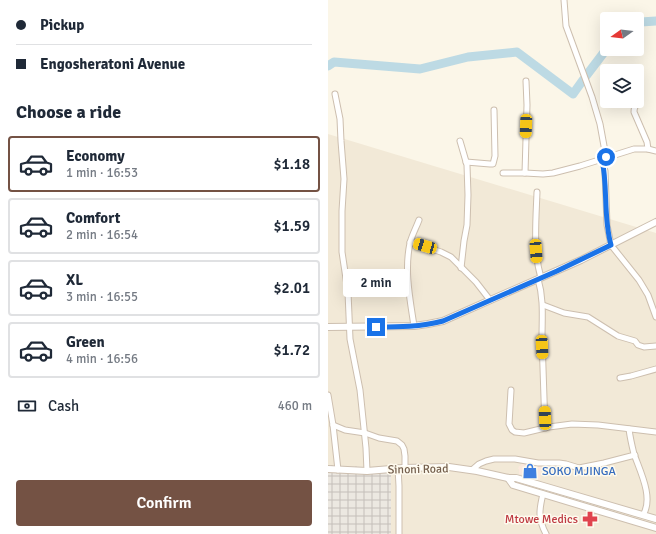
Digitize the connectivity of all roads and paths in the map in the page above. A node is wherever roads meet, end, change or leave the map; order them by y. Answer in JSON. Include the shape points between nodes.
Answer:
{"nodes":[{"id":1,"x":564,"y":0,"type":"edge"},
{"id":2,"x":526,"y":81,"type":"dead end"},
{"id":3,"x":335,"y":94,"type":"dead end"},
{"id":4,"x":635,"y":108,"type":"edge"},
{"id":5,"x":494,"y":110,"type":"dead end"},
{"id":6,"x":460,"y":141,"type":"dead end"},
{"id":7,"x":648,"y":149,"type":"junction"},
{"id":8,"x":656,"y":150,"type":"edge"},
{"id":9,"x":604,"y":158,"type":"junction"},
{"id":10,"x":466,"y":162,"type":"junction"},
{"id":11,"x":503,"y":173,"type":"dead end"},
{"id":12,"x":525,"y":173,"type":"junction"},
{"id":13,"x":537,"y":192,"type":"dead end"},
{"id":14,"x":419,"y":220,"type":"dead end"},
{"id":15,"x":656,"y":222,"type":"edge"},
{"id":16,"x":410,"y":242,"type":"junction"},
{"id":17,"x":611,"y":245,"type":"junction"},
{"id":18,"x":461,"y":268,"type":"junction"},
{"id":19,"x":539,"y":279,"type":"junction"},
{"id":20,"x":490,"y":300,"type":"junction"},
{"id":21,"x":543,"y":305,"type":"junction"},
{"id":22,"x":656,"y":317,"type":"edge"},
{"id":23,"x":414,"y":326,"type":"junction"},
{"id":24,"x":328,"y":327,"type":"edge"},
{"id":25,"x":349,"y":327,"type":"junction"},
{"id":26,"x":656,"y":346,"type":"edge"},
{"id":27,"x":656,"y":369,"type":"edge"},
{"id":28,"x":620,"y":378,"type":"dead end"},
{"id":29,"x":511,"y":390,"type":"dead end"},
{"id":30,"x":328,"y":395,"type":"edge"},
{"id":31,"x":333,"y":425,"type":"junction"},
{"id":32,"x":545,"y":428,"type":"junction"},
{"id":33,"x":629,"y":429,"type":"junction"},
{"id":34,"x":656,"y":432,"type":"edge"},
{"id":35,"x":365,"y":433,"type":"junction"},
{"id":36,"x":635,"y":455,"type":"junction"},
{"id":37,"x":402,"y":468,"type":"junction"},
{"id":38,"x":328,"y":469,"type":"edge"},
{"id":39,"x":338,"y":470,"type":"junction"},
{"id":40,"x":472,"y":470,"type":"junction"},
{"id":41,"x":367,"y":471,"type":"junction"},
{"id":42,"x":508,"y":478,"type":"junction"},
{"id":43,"x":543,"y":494,"type":"junction"},
{"id":44,"x":643,"y":515,"type":"junction"},
{"id":45,"x":656,"y":519,"type":"edge"},
{"id":46,"x":656,"y":528,"type":"edge"},
{"id":47,"x":399,"y":534,"type":"edge"},
{"id":48,"x":546,"y":534,"type":"edge"}],
"edges":[{"from":1,"to":9,"type":"street","via":[[566,26],[600,124]]},
{"from":2,"to":12,"type":"street"},
{"from":3,"to":25,"type":"street","via":[[340,119],[344,179],[342,252],[348,292]]},
{"from":4,"to":7,"type":"street"},
{"from":5,"to":10,"type":"street","via":[[493,164]]},
{"from":6,"to":10,"type":"street"},
{"from":7,"to":8,"type":"street"},
{"from":7,"to":9,"type":"street","via":[[634,149]]},
{"from":9,"to":12,"type":"street","via":[[553,173]]},
{"from":9,"to":17,"type":"street","via":[[607,225]]},
{"from":10,"to":18,"type":"street","via":[[468,212]]},
{"from":11,"to":12,"type":"street"},
{"from":13,"to":19,"type":"street","via":[[536,251]]},
{"from":14,"to":16,"type":"street"},
{"from":15,"to":17,"type":"street"},
{"from":16,"to":18,"type":"street","via":[[446,254]]},
{"from":16,"to":23,"type":"street","via":[[407,270]]},
{"from":17,"to":19,"type":"street"},
{"from":17,"to":22,"type":"street","via":[[648,294]]},
{"from":18,"to":20,"type":"street"},
{"from":19,"to":20,"type":"street"},
{"from":19,"to":21,"type":"street"},
{"from":20,"to":23,"type":"street","via":[[443,321]]},
{"from":21,"to":26,"type":"street","via":[[564,313],[588,316],[618,336],[635,341],[638,345]]},
{"from":21,"to":32,"type":"street"},
{"from":23,"to":25,"type":"street"},
{"from":24,"to":25,"type":"street"},
{"from":25,"to":35,"type":"street"},
{"from":27,"to":28,"type":"street"},
{"from":29,"to":32,"type":"street","via":[[509,424],[512,430],[524,433]]},
{"from":30,"to":31,"type":"street"},
{"from":31,"to":35,"type":"street"},
{"from":31,"to":39,"type":"street"},
{"from":32,"to":33,"type":"street","via":[[589,424]]},
{"from":33,"to":34,"type":"street"},
{"from":33,"to":36,"type":"street"},
{"from":35,"to":37,"type":"street","via":[[397,441],[402,445],[405,456]]},
{"from":35,"to":41,"type":"street"},
{"from":36,"to":40,"type":"street","via":[[579,468],[559,463],[494,459],[486,460]]},
{"from":36,"to":44,"type":"street","via":[[648,497]]},
{"from":37,"to":40,"type":"street","name":"Sinoni Road","via":[[449,467]]},
{"from":37,"to":41,"type":"street","name":"Sinoni Road"},
{"from":37,"to":47,"type":"street"},
{"from":38,"to":39,"type":"street","name":"Sinoni Road"},
{"from":39,"to":41,"type":"street","name":"Sinoni Road"},
{"from":40,"to":42,"type":"street","name":"Sinoni Road"},
{"from":42,"to":43,"type":"street","name":"Sinoni Road","via":[[513,484]]},
{"from":42,"to":44,"type":"street","name":"Sinoni Road","via":[[544,485]]},
{"from":43,"to":46,"type":"street","name":"Sinoni Road"},
{"from":43,"to":48,"type":"street","via":[[540,518]]},
{"from":44,"to":45,"type":"street","name":"Sinoni Road"}]}
